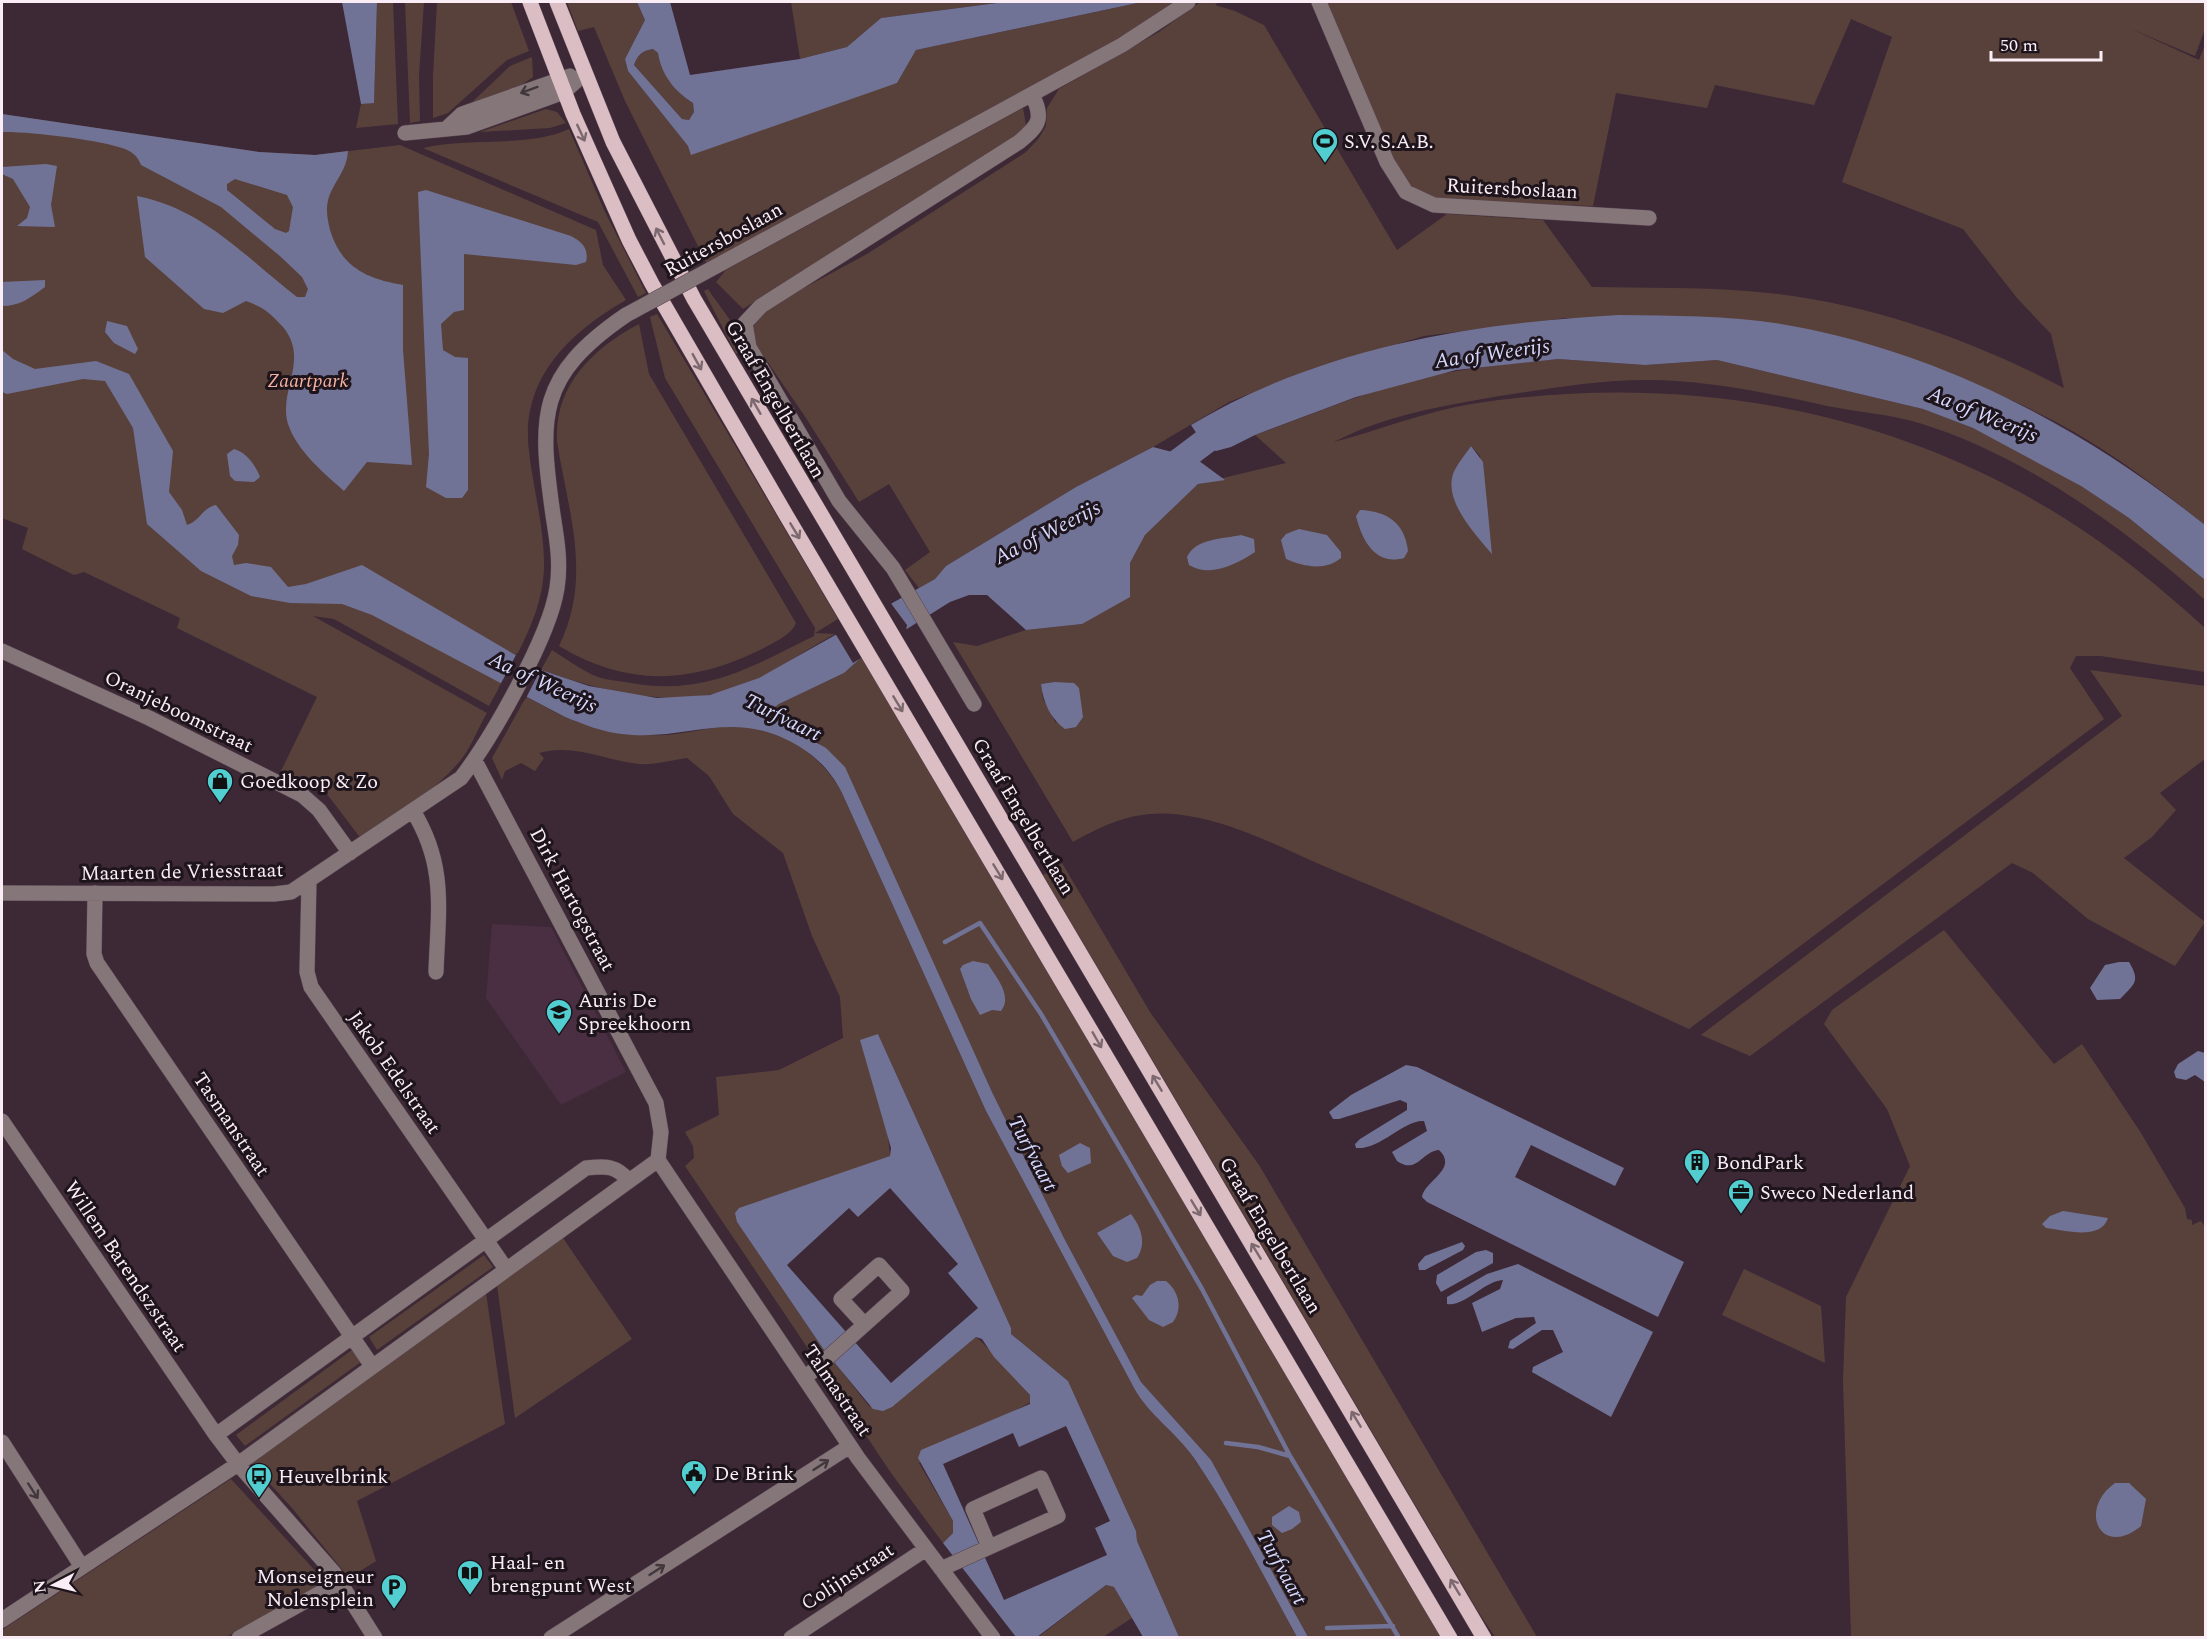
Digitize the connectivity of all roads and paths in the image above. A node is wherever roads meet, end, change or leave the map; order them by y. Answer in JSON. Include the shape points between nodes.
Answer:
{"nodes":[{"id":1,"x":530,"y":2,"type":"edge"},
{"id":2,"x":557,"y":2,"type":"edge"},
{"id":3,"x":1188,"y":2,"type":"edge"},
{"id":4,"x":1319,"y":2,"type":"edge"},
{"id":5,"x":585,"y":73,"type":"junction"},
{"id":6,"x":561,"y":85,"type":"junction"},
{"id":7,"x":1032,"y":94,"type":"junction"},
{"id":8,"x":405,"y":134,"type":"dead end"},
{"id":9,"x":1648,"y":218,"type":"dead end"},
{"id":10,"x":2,"y":651,"type":"edge"},
{"id":11,"x":521,"y":676,"type":"joint"},
{"id":12,"x":974,"y":704,"type":"dead end"},
{"id":13,"x":474,"y":761,"type":"junction"},
{"id":14,"x":413,"y":811,"type":"junction"},
{"id":15,"x":350,"y":853,"type":"junction"},
{"id":16,"x":309,"y":881,"type":"junction"},
{"id":17,"x":2,"y":893,"type":"edge"},
{"id":18,"x":95,"y":893,"type":"junction"},
{"id":19,"x":436,"y":972,"type":"dead end"},
{"id":20,"x":2,"y":1121,"type":"edge"},
{"id":21,"x":658,"y":1160,"type":"junction"},
{"id":22,"x":628,"y":1181,"type":"junction"},
{"id":23,"x":486,"y":1241,"type":"junction"},
{"id":24,"x":506,"y":1269,"type":"junction"},
{"id":25,"x":864,"y":1324,"type":"dead end"},
{"id":26,"x":352,"y":1338,"type":"junction"},
{"id":27,"x":372,"y":1366,"type":"junction"},
{"id":28,"x":805,"y":1378,"type":"junction"},
{"id":29,"x":216,"y":1435,"type":"junction"},
{"id":30,"x":2,"y":1442,"type":"edge"},
{"id":31,"x":850,"y":1446,"type":"junction"},
{"id":32,"x":238,"y":1464,"type":"junction"},
{"id":33,"x":926,"y":1549,"type":"junction"},
{"id":34,"x":985,"y":1549,"type":"junction"},
{"id":35,"x":82,"y":1567,"type":"junction"},
{"id":36,"x":941,"y":1569,"type":"junction"},
{"id":37,"x":340,"y":1582,"type":"junction"},
{"id":38,"x":2,"y":1620,"type":"edge"},
{"id":39,"x":239,"y":1638,"type":"edge"},
{"id":40,"x":375,"y":1638,"type":"edge"},
{"id":41,"x":551,"y":1638,"type":"edge"},
{"id":42,"x":791,"y":1638,"type":"edge"},
{"id":43,"x":993,"y":1638,"type":"edge"},
{"id":44,"x":1450,"y":1638,"type":"edge"},
{"id":45,"x":1484,"y":1638,"type":"edge"}],
"edges":[{"from":1,"to":6,"type":"main road"},
{"from":2,"to":5,"type":"main road","name":"Graaf Engelbertlaan"},
{"from":3,"to":7,"type":"street","name":"Ruitersboslaan","via":[[1146,31]]},
{"from":4,"to":9,"type":"street","name":"Ruitersboslaan","via":[[1387,162],[1406,192],[1434,205]]},
{"from":5,"to":6,"type":"street"},
{"from":45,"to":5,"type":"main road","name":"Graaf Engelbertlaan","one_way":true,"via":[[678,271],[613,142]]},
{"from":6,"to":8,"type":"street","via":[[462,114],[446,129]]},
{"from":6,"to":44,"type":"main road","one_way":true,"via":[[652,284]]},
{"from":7,"to":11,"type":"street","name":"Ruitersboslaan","bridge":true,"via":[[626,315],[571,361],[555,388],[546,416],[544,457],[559,573],[546,627]]},
{"from":7,"to":12,"type":"street","name":"Graaf Engelbertlaan","via":[[1040,110],[1039,119],[1019,142],[761,306],[745,323],[749,347],[839,501],[894,568]]},
{"from":10,"to":15,"type":"street","name":"Oranjeboomstraat","via":[[149,718],[302,795],[319,810]]},
{"from":11,"to":13,"type":"street","name":"Maarten de Vriesstraat"},
{"from":13,"to":14,"type":"street","name":"Maarten de Vriesstraat","via":[[461,778]]},
{"from":13,"to":21,"type":"street","name":"Dirk Hartogstraat","via":[[656,1103],[661,1132]]},
{"from":14,"to":15,"type":"street","name":"Maarten de Vriesstraat"},
{"from":14,"to":19,"type":"street","via":[[430,842],[438,876]]},
{"from":15,"to":16,"type":"street","name":"Maarten de Vriesstraat"},
{"from":16,"to":18,"type":"street","name":"Maarten de Vriesstraat","via":[[291,892],[274,894]]},
{"from":16,"to":23,"type":"street","name":"Jakob Edelstraat","via":[[307,972],[311,987]]},
{"from":17,"to":18,"type":"street","name":"Maarten de Vriesstraat"},
{"from":18,"to":26,"type":"street","name":"Tasmanstraat","via":[[97,963]]},
{"from":20,"to":29,"type":"street","name":"Willem Barendszstraat"},
{"from":21,"to":22,"type":"street"},
{"from":21,"to":28,"type":"street","name":"Talmastraat"},
{"from":22,"to":23,"type":"street","via":[[620,1170],[607,1166],[586,1168]]},
{"from":22,"to":24,"type":"street"},
{"from":23,"to":24,"type":"street","name":"Jakob Edelstraat"},
{"from":23,"to":26,"type":"street"},
{"from":24,"to":27,"type":"street"},
{"from":25,"to":28,"type":"street"},
{"from":26,"to":27,"type":"street","name":"Tasmanstraat"},
{"from":26,"to":29,"type":"street"},
{"from":27,"to":32,"type":"street"},
{"from":28,"to":31,"type":"street","name":"Talmastraat"},
{"from":29,"to":32,"type":"street"},
{"from":30,"to":35,"type":"street","one_way":true},
{"from":31,"to":33,"type":"street","name":"Talmastraat"},
{"from":41,"to":31,"type":"street","one_way":true},
{"from":32,"to":35,"type":"street"},
{"from":32,"to":37,"type":"street"},
{"from":33,"to":36,"type":"street","name":"Talmastraat"},
{"from":33,"to":42,"type":"street","name":"Colijnstraat"},
{"from":34,"to":34,"type":"street","via":[[1058,1516],[1041,1478],[973,1509]]},
{"from":34,"to":36,"type":"street"},
{"from":35,"to":38,"type":"street"},
{"from":36,"to":43,"type":"street","name":"Talmastraat"},
{"from":37,"to":39,"type":"street"},
{"from":37,"to":40,"type":"street"}]}
